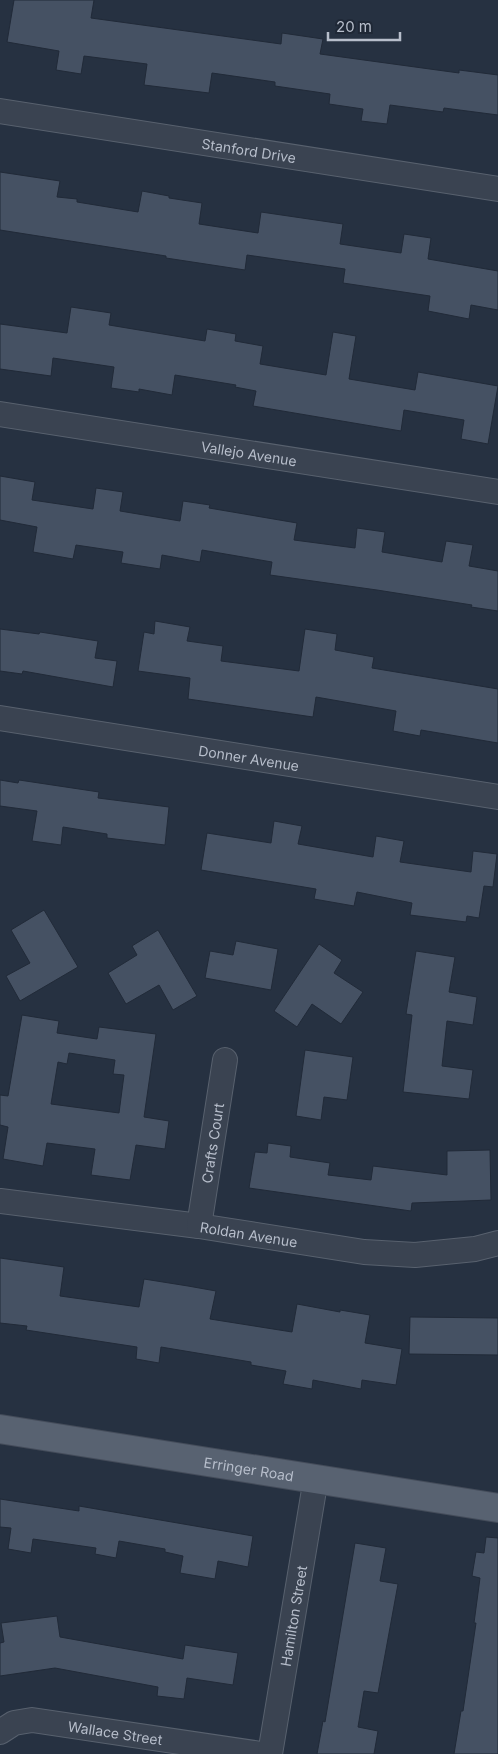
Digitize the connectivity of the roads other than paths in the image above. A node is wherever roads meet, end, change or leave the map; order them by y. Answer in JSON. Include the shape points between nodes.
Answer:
{"nodes":[{"id":1,"x":0,"y":111,"type":"edge"},
{"id":2,"x":498,"y":189,"type":"edge"},
{"id":3,"x":0,"y":414,"type":"edge"},
{"id":4,"x":498,"y":492,"type":"edge"},
{"id":5,"x":0,"y":718,"type":"edge"},
{"id":6,"x":498,"y":797,"type":"edge"},
{"id":7,"x":225,"y":1060,"type":"dead end"},
{"id":8,"x":0,"y":1201,"type":"edge"},
{"id":9,"x":199,"y":1226,"type":"junction"},
{"id":10,"x":498,"y":1243,"type":"edge"},
{"id":11,"x":0,"y":1429,"type":"edge"},
{"id":12,"x":316,"y":1478,"type":"junction"},
{"id":13,"x":498,"y":1508,"type":"edge"},
{"id":14,"x":0,"y":1732,"type":"edge"},
{"id":15,"x":261,"y":1754,"type":"edge"},
{"id":16,"x":270,"y":1754,"type":"edge"}],
"edges":[{"from":1,"to":2,"type":"street","name":"Stanford Drive"},
{"from":3,"to":4,"type":"street","name":"Vallejo Avenue"},
{"from":5,"to":6,"type":"street","name":"Donner Avenue"},
{"from":7,"to":9,"type":"street","name":"Crafts Court"},
{"from":8,"to":9,"type":"street","name":"Roldan Avenue"},
{"from":9,"to":10,"type":"street","name":"Roldan Avenue","via":[[364,1252],[416,1255],[475,1249]]},
{"from":11,"to":12,"type":"main road","name":"Erringer Road"},
{"from":12,"to":13,"type":"main road","name":"Erringer Road"},
{"from":12,"to":16,"type":"street","name":"Hamilton Street"},
{"from":14,"to":15,"type":"street","name":"Wallace Street","via":[[14,1724],[32,1720]]}]}
